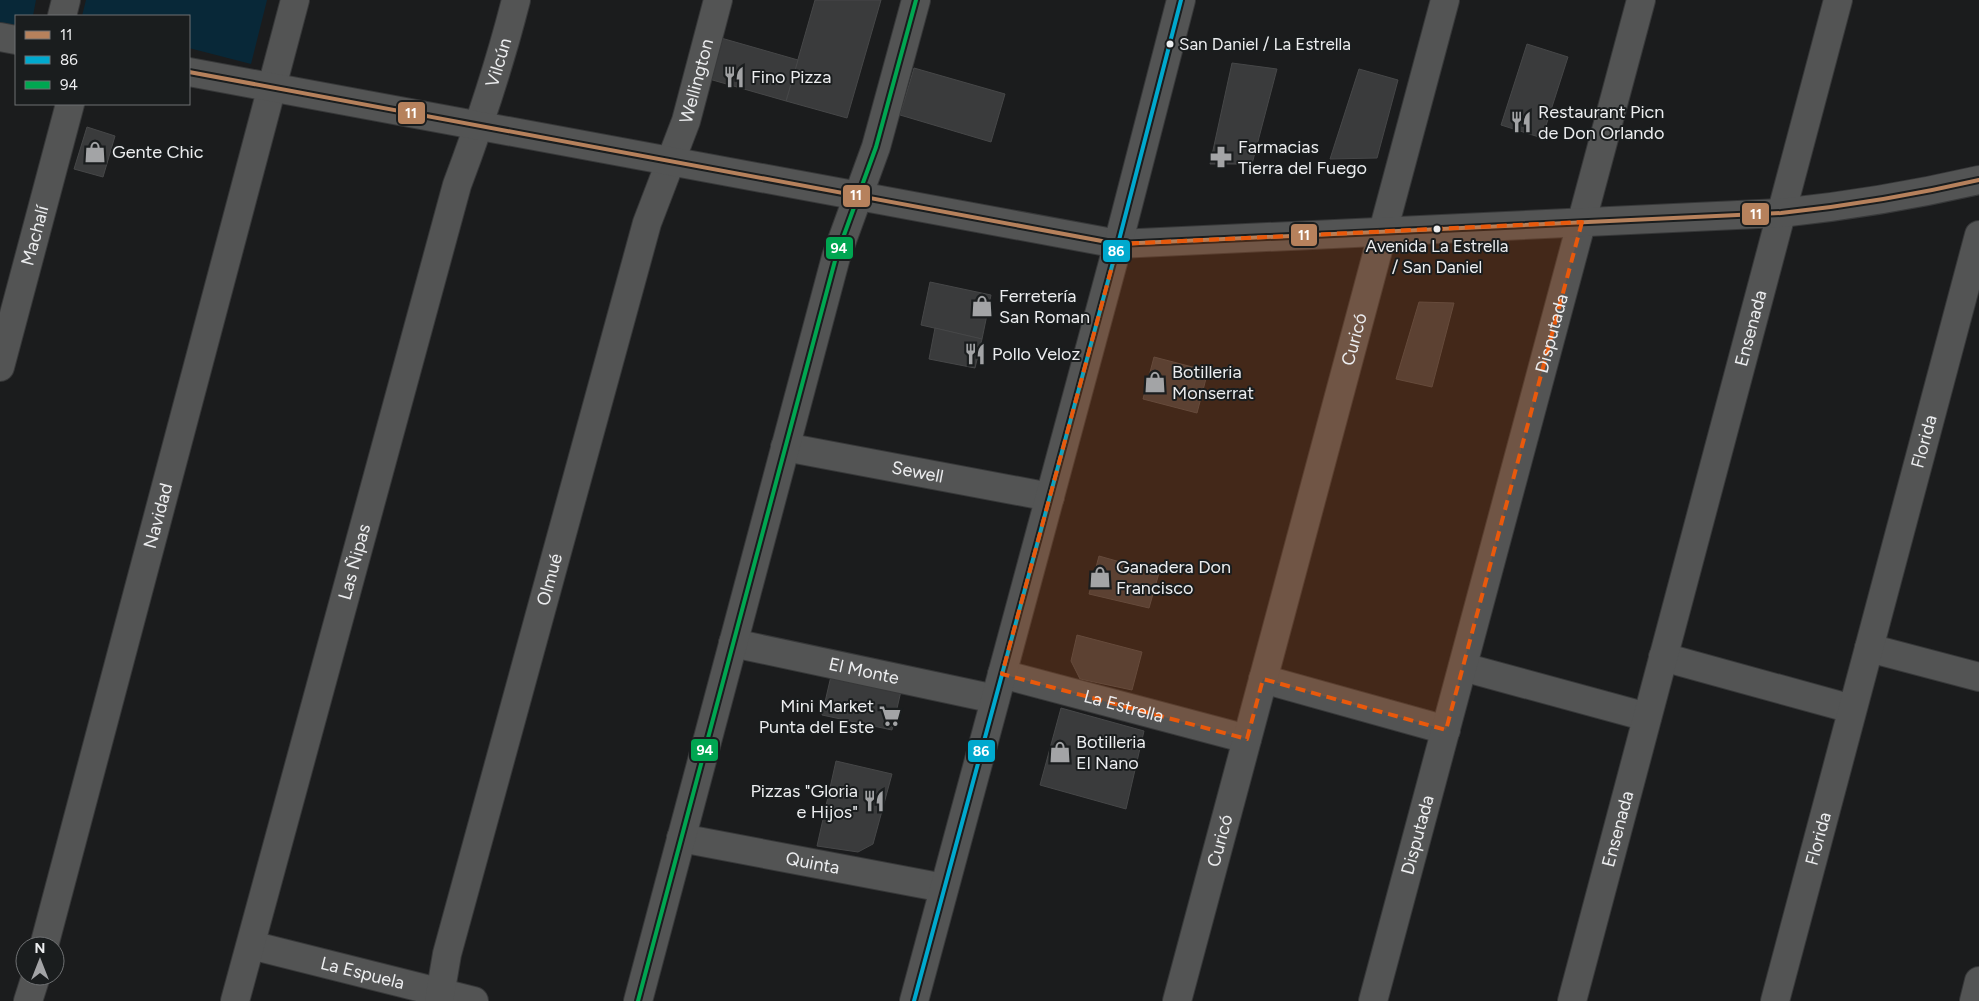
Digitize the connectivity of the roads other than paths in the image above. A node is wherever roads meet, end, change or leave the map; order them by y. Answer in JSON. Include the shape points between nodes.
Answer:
{"nodes":[{"id":1,"x":66,"y":0,"type":"edge"},
{"id":2,"x":295,"y":0,"type":"edge"},
{"id":3,"x":516,"y":0,"type":"edge"},
{"id":4,"x":718,"y":0,"type":"edge"},
{"id":5,"x":916,"y":0,"type":"edge"},
{"id":6,"x":1181,"y":0,"type":"edge"},
{"id":7,"x":1445,"y":0,"type":"edge"},
{"id":8,"x":1641,"y":0,"type":"edge"},
{"id":9,"x":1838,"y":0,"type":"edge"},
{"id":10,"x":62,"y":15,"type":"edge"},
{"id":11,"x":0,"y":37,"type":"edge"},
{"id":12,"x":15,"y":40,"type":"edge"},
{"id":13,"x":190,"y":72,"type":"edge"},
{"id":14,"x":271,"y":87,"type":"junction"},
{"id":15,"x":70,"y":105,"type":"edge"},
{"id":16,"x":480,"y":126,"type":"junction"},
{"id":17,"x":671,"y":161,"type":"junction"},
{"id":18,"x":1979,"y":180,"type":"edge"},
{"id":19,"x":858,"y":197,"type":"junction"},
{"id":20,"x":1782,"y":212,"type":"junction"},
{"id":21,"x":1582,"y":222,"type":"junction"},
{"id":22,"x":1383,"y":231,"type":"junction"},
{"id":23,"x":1979,"y":235,"type":"edge"},
{"id":24,"x":1118,"y":244,"type":"junction"},
{"id":25,"x":0,"y":367,"type":"edge"},
{"id":26,"x":785,"y":447,"type":"junction"},
{"id":27,"x":1050,"y":497,"type":"junction"},
{"id":28,"x":733,"y":643,"type":"junction"},
{"id":29,"x":1869,"y":648,"type":"junction"},
{"id":30,"x":1663,"y":657,"type":"junction"},
{"id":31,"x":1462,"y":667,"type":"junction"},
{"id":32,"x":1979,"y":677,"type":"edge"},
{"id":33,"x":1263,"y":679,"type":"junction"},
{"id":34,"x":999,"y":686,"type":"junction"},
{"id":35,"x":1852,"y":709,"type":"junction"},
{"id":36,"x":1647,"y":717,"type":"junction"},
{"id":37,"x":1446,"y":730,"type":"junction"},
{"id":38,"x":1247,"y":740,"type":"junction"},
{"id":39,"x":682,"y":838,"type":"junction"},
{"id":40,"x":944,"y":888,"type":"junction"},
{"id":41,"x":47,"y":936,"type":"edge"},
{"id":42,"x":250,"y":945,"type":"junction"},
{"id":43,"x":1979,"y":981,"type":"edge"},
{"id":44,"x":33,"y":986,"type":"edge"},
{"id":45,"x":440,"y":997,"type":"edge"},
{"id":46,"x":28,"y":1001,"type":"edge"},
{"id":47,"x":235,"y":1001,"type":"edge"},
{"id":48,"x":474,"y":1001,"type":"edge"},
{"id":49,"x":638,"y":1001,"type":"edge"},
{"id":50,"x":914,"y":1001,"type":"edge"},
{"id":51,"x":1177,"y":1001,"type":"edge"},
{"id":52,"x":1373,"y":1001,"type":"edge"},
{"id":53,"x":1572,"y":1001,"type":"edge"},
{"id":54,"x":1775,"y":1001,"type":"edge"},
{"id":55,"x":1974,"y":1001,"type":"edge"}],
"edges":[{"from":1,"to":10,"type":"street"},
{"from":2,"to":14,"type":"street","name":"Navidad"},
{"from":3,"to":16,"type":"street","name":"Vilcún"},
{"from":4,"to":17,"type":"street","name":"Wellington","via":[[686,121]]},
{"from":5,"to":19,"type":"street","via":[[876,147]]},
{"from":6,"to":24,"type":"street"},
{"from":7,"to":22,"type":"street","name":"Curicó"},
{"from":8,"to":21,"type":"street","name":"Disputada"},
{"from":9,"to":20,"type":"street","name":"Ensenada"},
{"from":11,"to":12,"type":"street"},
{"from":13,"to":14,"type":"street"},
{"from":14,"to":16,"type":"street"},
{"from":14,"to":41,"type":"street","name":"Navidad"},
{"from":15,"to":25,"type":"street","name":"Machalí"},
{"from":16,"to":17,"type":"street"},
{"from":16,"to":42,"type":"street","name":"Las Ñipas","via":[[457,186]]},
{"from":17,"to":19,"type":"street"},
{"from":17,"to":45,"type":"street","name":"Olmué","via":[[642,242],[447,954]]},
{"from":18,"to":20,"type":"street","via":[[1894,198]]},
{"from":19,"to":24,"type":"street"},
{"from":19,"to":26,"type":"street","via":[[836,257]]},
{"from":20,"to":21,"type":"street"},
{"from":20,"to":30,"type":"street","name":"Ensenada"},
{"from":21,"to":22,"type":"street"},
{"from":21,"to":31,"type":"street","name":"Disputada"},
{"from":22,"to":24,"type":"street"},
{"from":22,"to":33,"type":"street","name":"Curicó"},
{"from":23,"to":29,"type":"street","name":"Florida"},
{"from":24,"to":27,"type":"street"},
{"from":26,"to":27,"type":"street","name":"Sewell"},
{"from":26,"to":28,"type":"street"},
{"from":27,"to":34,"type":"street"},
{"from":28,"to":34,"type":"street","name":"El Monte"},
{"from":28,"to":39,"type":"street"},
{"from":29,"to":32,"type":"street"},
{"from":29,"to":35,"type":"street","name":"Florida"},
{"from":30,"to":35,"type":"street"},
{"from":30,"to":36,"type":"street","name":"Ensenada"},
{"from":31,"to":36,"type":"street"},
{"from":31,"to":37,"type":"street","name":"Disputada"},
{"from":33,"to":37,"type":"street"},
{"from":33,"to":38,"type":"street","name":"Curicó"},
{"from":34,"to":38,"type":"street","name":"La Estrella"},
{"from":34,"to":40,"type":"street"},
{"from":35,"to":54,"type":"street","name":"Florida"},
{"from":36,"to":53,"type":"street","name":"Ensenada"},
{"from":37,"to":52,"type":"street","name":"Disputada"},
{"from":38,"to":51,"type":"street","name":"Curicó"},
{"from":39,"to":40,"type":"street","name":"Quinta"},
{"from":39,"to":49,"type":"street"},
{"from":40,"to":50,"type":"street"},
{"from":42,"to":45,"type":"street","name":"La Espuela"},
{"from":42,"to":47,"type":"street","name":"Las Ñipas"},
{"from":43,"to":55,"type":"street"},
{"from":44,"to":46,"type":"street"},
{"from":45,"to":48,"type":"street","name":"La Espuela"}]}
